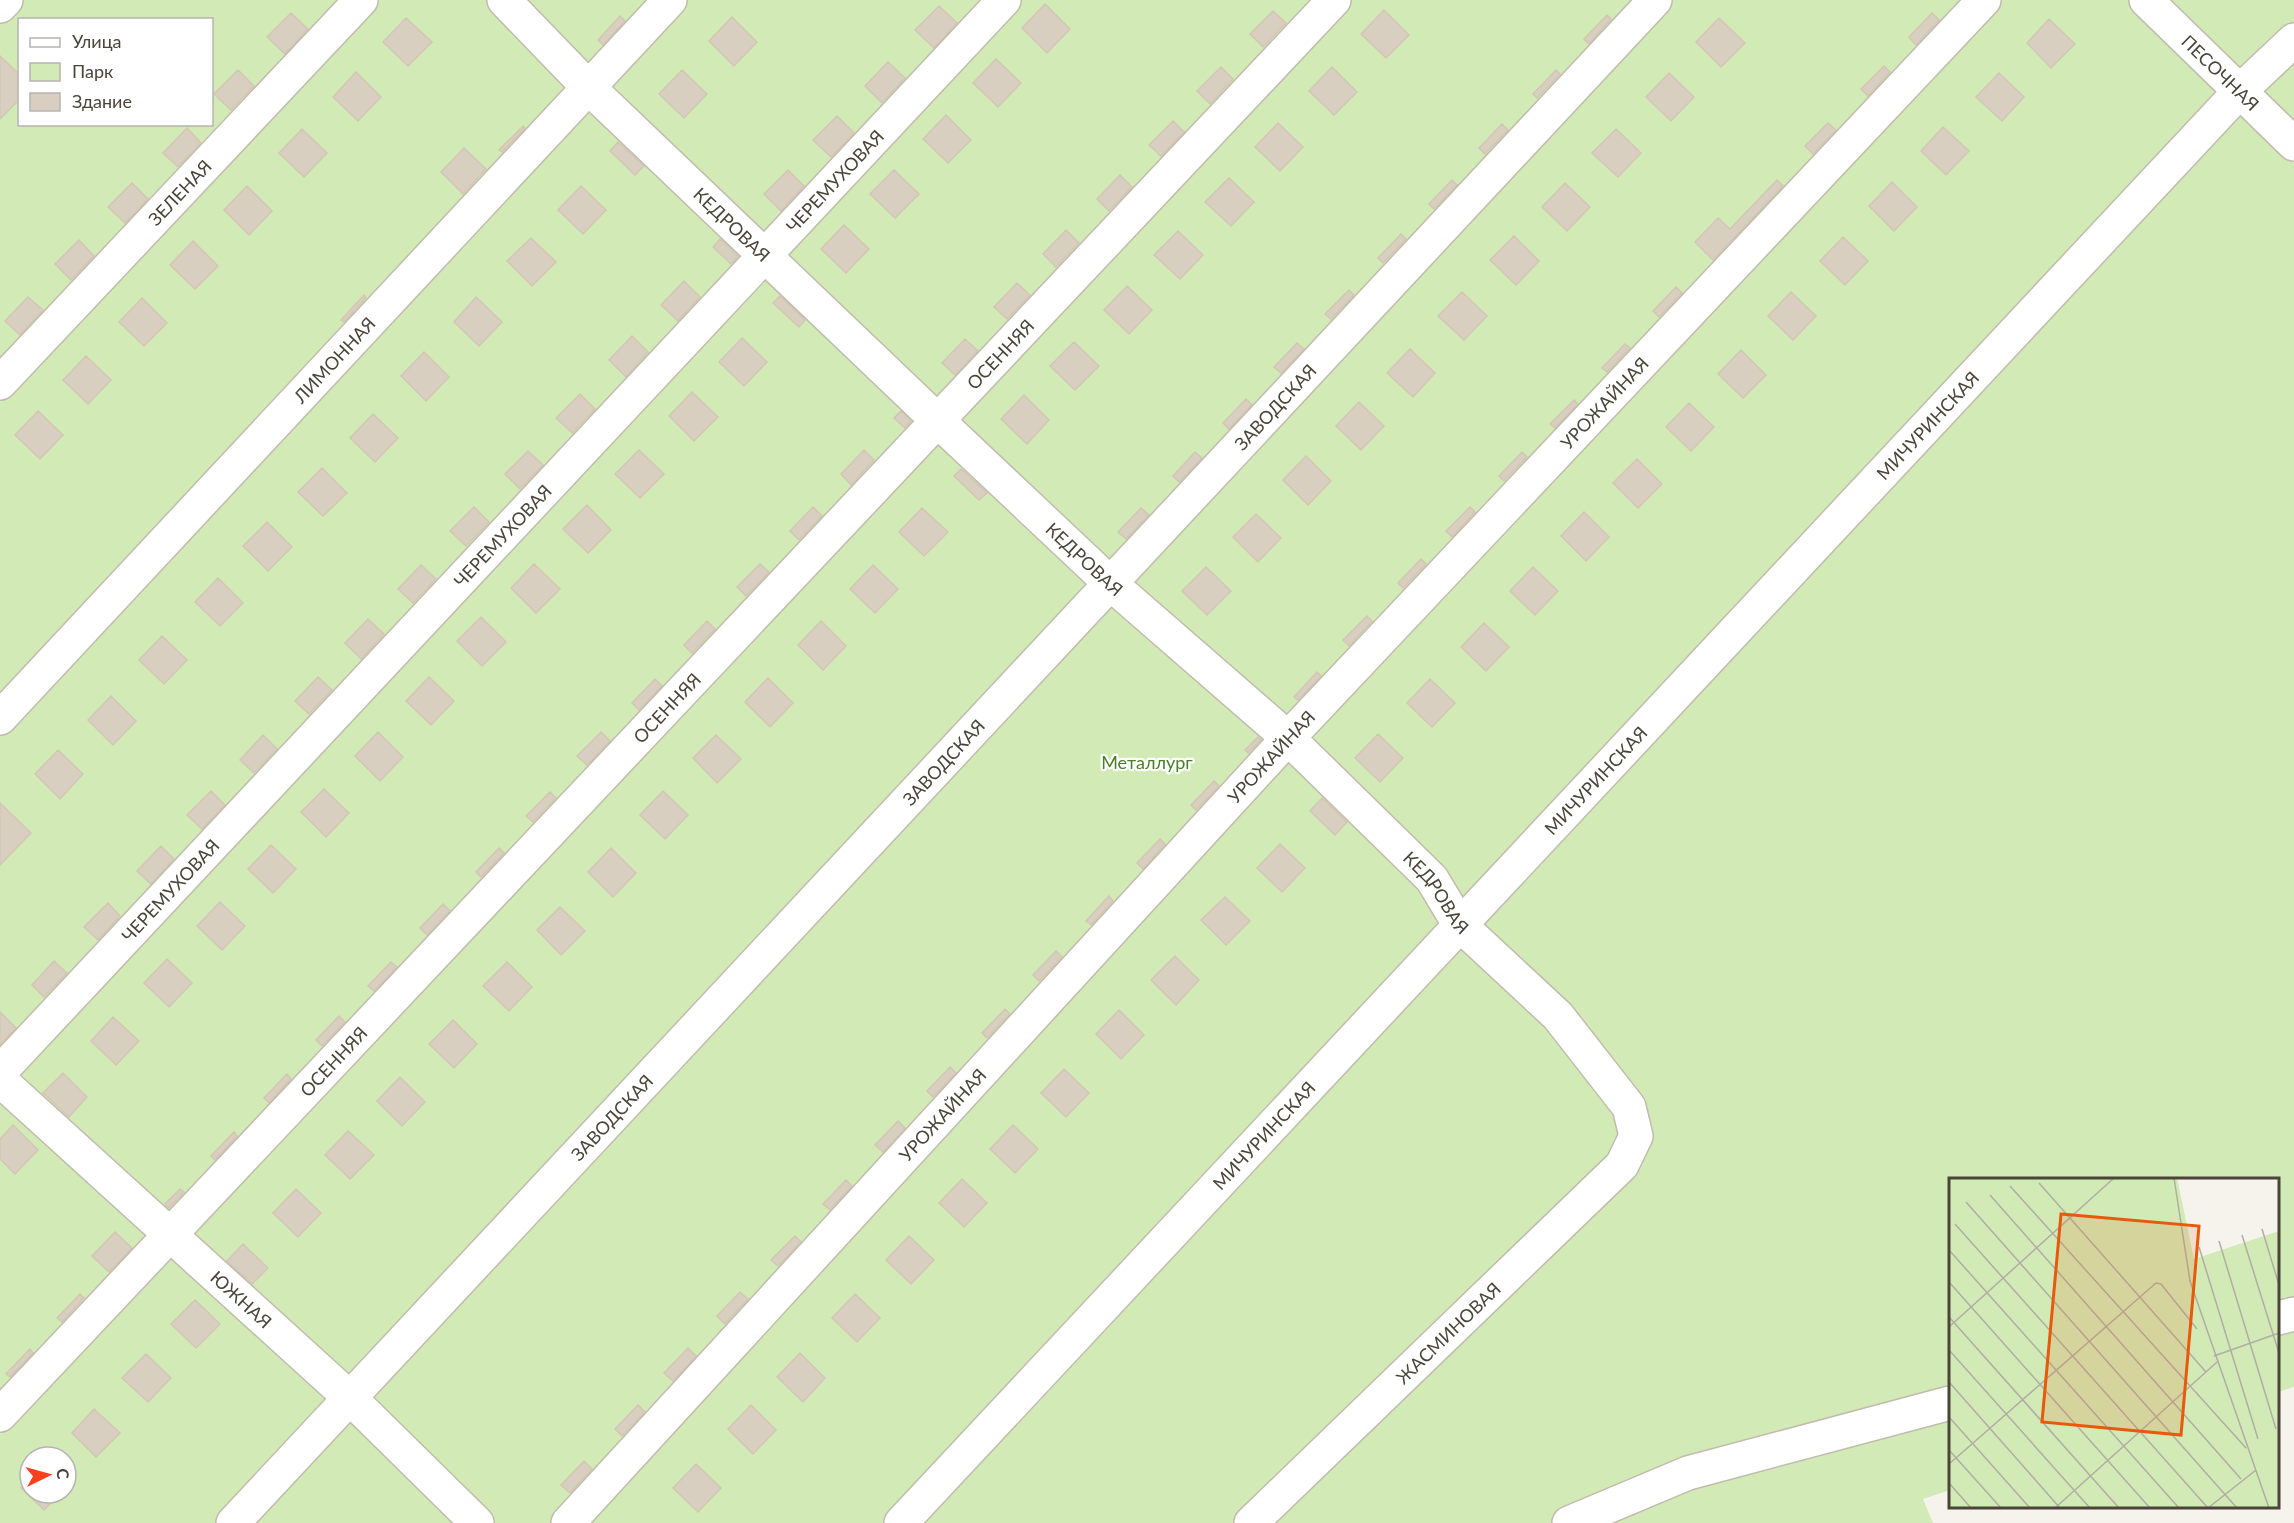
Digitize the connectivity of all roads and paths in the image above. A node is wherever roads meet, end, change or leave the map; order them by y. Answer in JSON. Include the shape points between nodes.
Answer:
{"nodes":[{"id":1,"x":6,"y":0,"type":"edge"},
{"id":2,"x":361,"y":0,"type":"edge"},
{"id":3,"x":504,"y":0,"type":"edge"},
{"id":4,"x":670,"y":0,"type":"edge"},
{"id":5,"x":1004,"y":0,"type":"edge"},
{"id":6,"x":1334,"y":0,"type":"edge"},
{"id":7,"x":1655,"y":0,"type":"edge"},
{"id":8,"x":1984,"y":0,"type":"edge"},
{"id":9,"x":2146,"y":0,"type":"edge"},
{"id":10,"x":0,"y":6,"type":"edge"},
{"id":11,"x":2294,"y":40,"type":"edge"},
{"id":12,"x":588,"y":87,"type":"junction"},
{"id":13,"x":2240,"y":91,"type":"junction"},
{"id":14,"x":2294,"y":144,"type":"edge"},
{"id":15,"x":766,"y":255,"type":"junction"},
{"id":16,"x":0,"y":383,"type":"edge"},
{"id":17,"x":937,"y":420,"type":"junction"},
{"id":18,"x":1112,"y":584,"type":"junction"},
{"id":19,"x":0,"y":718,"type":"edge"},
{"id":20,"x":1288,"y":738,"type":"junction"},
{"id":21,"x":1459,"y":924,"type":"junction"},
{"id":22,"x":0,"y":1072,"type":"edge"},
{"id":23,"x":0,"y":1080,"type":"edge"},
{"id":24,"x":1636,"y":1136,"type":"joint"},
{"id":25,"x":170,"y":1236,"type":"junction"},
{"id":26,"x":2294,"y":1314,"type":"edge"},
{"id":27,"x":2279,"y":1318,"type":"edge"},
{"id":28,"x":351,"y":1398,"type":"junction"},
{"id":29,"x":1949,"y":1403,"type":"edge"},
{"id":30,"x":0,"y":1416,"type":"edge"},
{"id":31,"x":233,"y":1523,"type":"edge"},
{"id":32,"x":477,"y":1523,"type":"edge"},
{"id":33,"x":568,"y":1523,"type":"edge"},
{"id":34,"x":901,"y":1523,"type":"edge"},
{"id":35,"x":1251,"y":1523,"type":"edge"},
{"id":36,"x":1569,"y":1523,"type":"edge"}],
"edges":[{"from":1,"to":10,"type":"street"},
{"from":2,"to":16,"type":"street","name":"ЗЕЛЕНАЯ"},
{"from":3,"to":12,"type":"street","name":"КЕДРОВАЯ"},
{"from":4,"to":12,"type":"street","name":"ЛИМОННАЯ"},
{"from":5,"to":15,"type":"street","name":"ЧЕРЕМУХОВАЯ"},
{"from":6,"to":17,"type":"street","name":"ОСЕННЯЯ"},
{"from":7,"to":18,"type":"street","name":"ЗАВОДСКАЯ"},
{"from":8,"to":20,"type":"street","name":"УРОЖАЙНАЯ"},
{"from":9,"to":13,"type":"street","name":"ПЕСОЧНАЯ"},
{"from":11,"to":13,"type":"street","name":"МИЧУРИНСКАЯ"},
{"from":12,"to":15,"type":"street","name":"КЕДРОВАЯ"},
{"from":12,"to":19,"type":"street","name":"ЛИМОННАЯ"},
{"from":13,"to":14,"type":"street","name":"ПЕСОЧНАЯ"},
{"from":13,"to":21,"type":"street","name":"МИЧУРИНСКАЯ"},
{"from":15,"to":17,"type":"street","name":"КЕДРОВАЯ"},
{"from":15,"to":22,"type":"street","name":"ЧЕРЕМУХОВАЯ"},
{"from":17,"to":18,"type":"street","name":"КЕДРОВАЯ"},
{"from":17,"to":25,"type":"street","name":"ОСЕННЯЯ"},
{"from":18,"to":20,"type":"street","name":"КЕДРОВАЯ"},
{"from":18,"to":28,"type":"street","name":"ЗАВОДСКАЯ"},
{"from":20,"to":21,"type":"street","name":"КЕДРОВАЯ","via":[[1432,879]]},
{"from":20,"to":33,"type":"street","name":"УРОЖАЙНАЯ"},
{"from":21,"to":24,"type":"street","name":"КЕДРОВАЯ","via":[[1558,1016],[1629,1107]]},
{"from":21,"to":34,"type":"street","name":"МИЧУРИНСКАЯ"},
{"from":23,"to":25,"type":"street","name":"ЮЖНАЯ"},
{"from":24,"to":35,"type":"street","name":"ЖАСМИНОВАЯ","via":[[1622,1165]]},
{"from":25,"to":28,"type":"street","name":"ЮЖНАЯ"},
{"from":25,"to":30,"type":"street","name":"ОСЕННЯЯ"},
{"from":26,"to":27,"type":"street"},
{"from":28,"to":31,"type":"street","name":"ЗАВОДСКАЯ"},
{"from":28,"to":32,"type":"street","name":"ЮЖНАЯ"},
{"from":29,"to":36,"type":"street","via":[[1688,1473]]}]}
